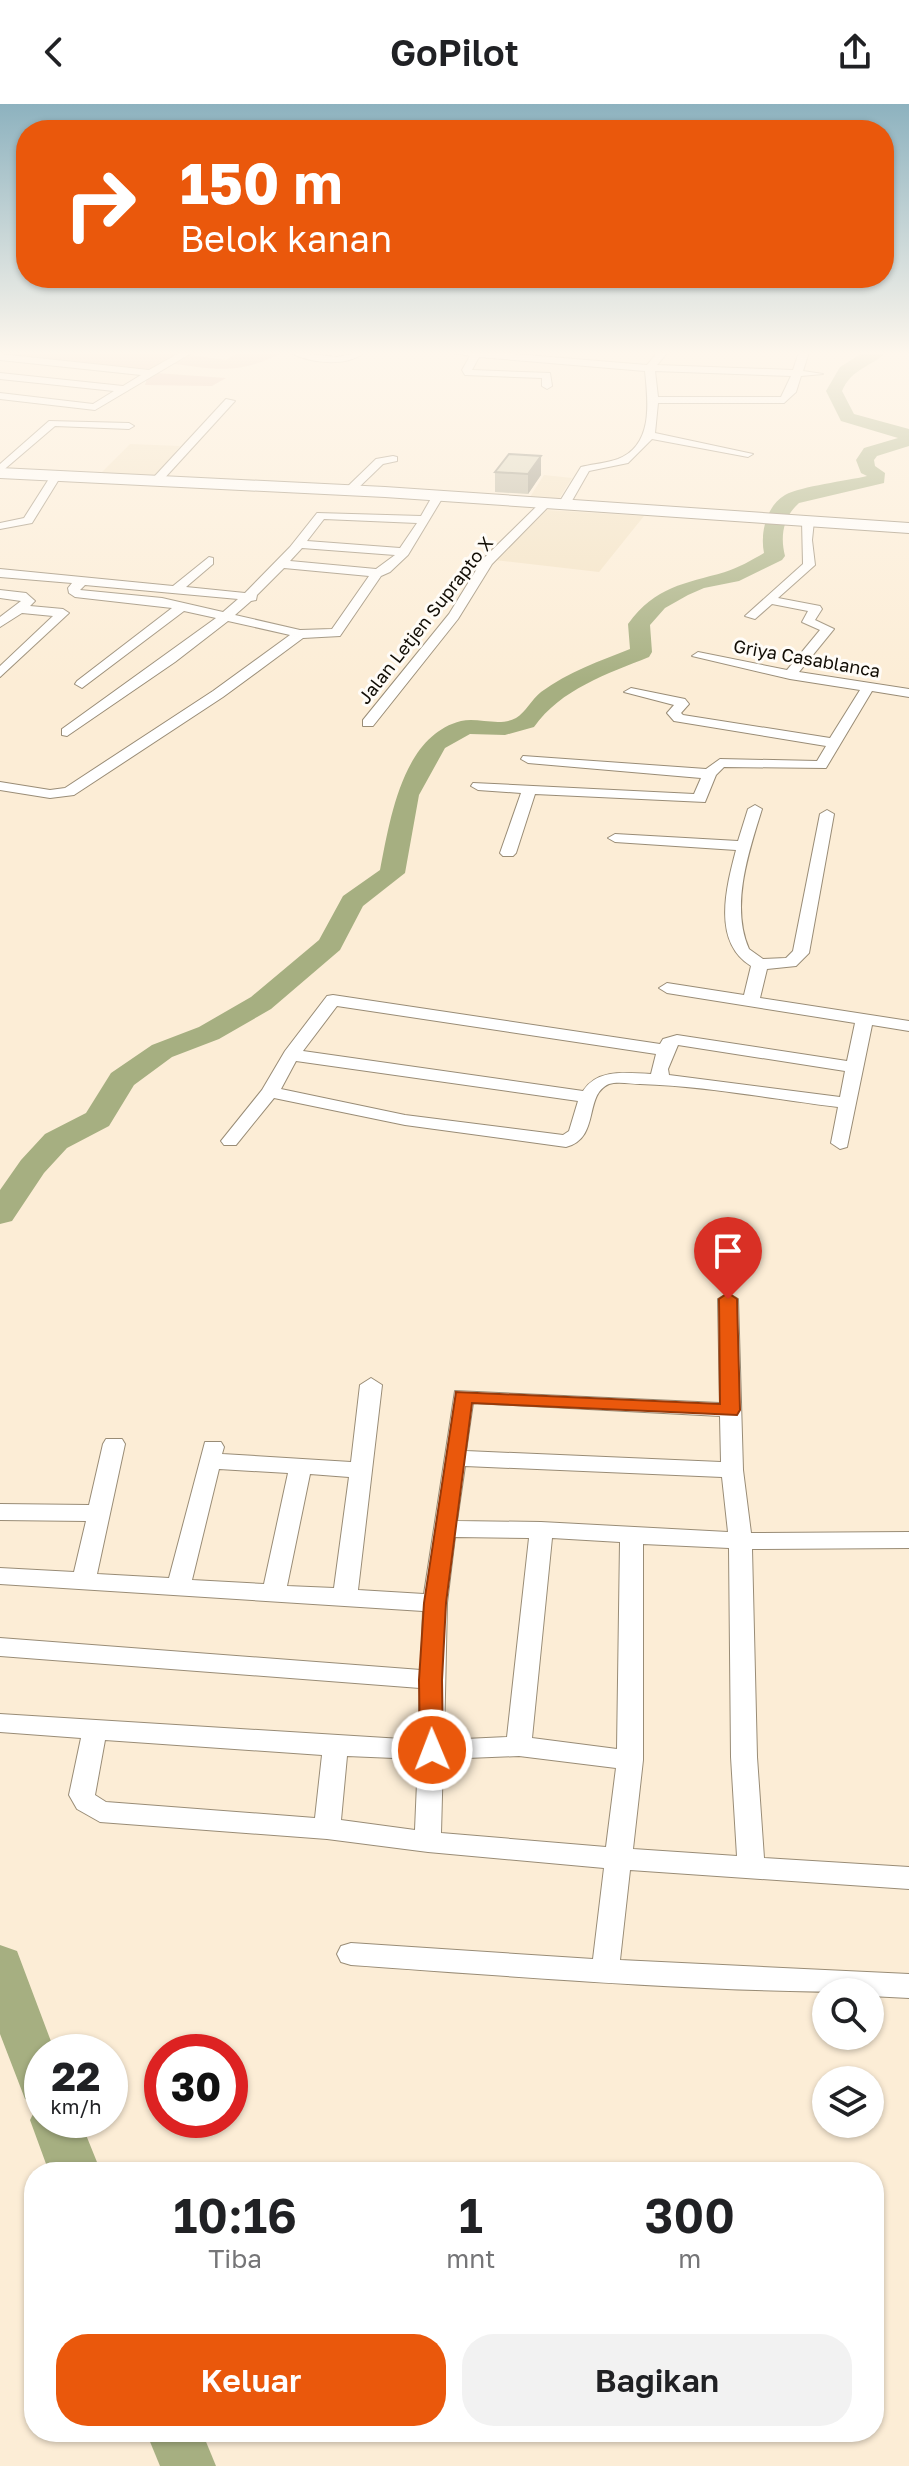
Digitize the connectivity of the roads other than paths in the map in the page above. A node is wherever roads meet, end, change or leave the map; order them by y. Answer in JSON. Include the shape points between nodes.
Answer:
{"nodes":[{"id":1,"x":173,"y":462,"type":"edge"},
{"id":2,"x":379,"y":462,"type":"edge"},
{"id":3,"x":618,"y":462,"type":"edge"},
{"id":4,"x":0,"y":471,"type":"edge"},
{"id":5,"x":56,"y":476,"type":"junction"},
{"id":6,"x":157,"y":480,"type":"junction"},
{"id":7,"x":350,"y":490,"type":"junction"},
{"id":8,"x":437,"y":497,"type":"junction"},
{"id":9,"x":544,"y":505,"type":"junction"},
{"id":10,"x":563,"y":506,"type":"junction"},
{"id":11,"x":423,"y":520,"type":"junction"},
{"id":12,"x":804,"y":520,"type":"junction"},
{"id":13,"x":0,"y":526,"type":"edge"},
{"id":14,"x":909,"y":528,"type":"edge"},
{"id":15,"x":300,"y":544,"type":"junction"},
{"id":16,"x":402,"y":552,"type":"junction"},
{"id":17,"x":209,"y":561,"type":"dead end"},
{"id":18,"x":283,"y":564,"type":"junction"},
{"id":19,"x":0,"y":573,"type":"edge"},
{"id":20,"x":377,"y":573,"type":"junction"},
{"id":21,"x":84,"y":579,"type":"junction"},
{"id":22,"x":178,"y":588,"type":"junction"},
{"id":23,"x":0,"y":594,"type":"edge"},
{"id":24,"x":83,"y":595,"type":"junction"},
{"id":25,"x":252,"y":597,"type":"junction"},
{"id":26,"x":769,"y":600,"type":"junction"},
{"id":27,"x":183,"y":606,"type":"junction"},
{"id":28,"x":22,"y":609,"type":"junction"},
{"id":29,"x":63,"y":613,"type":"junction"},
{"id":30,"x":230,"y":616,"type":"junction"},
{"id":31,"x":751,"y":616,"type":"dead end"},
{"id":32,"x":0,"y":623,"type":"edge"},
{"id":33,"x":300,"y":634,"type":"junction"},
{"id":34,"x":698,"y":656,"type":"dead end"},
{"id":35,"x":0,"y":673,"type":"edge"},
{"id":36,"x":790,"y":675,"type":"junction"},
{"id":37,"x":82,"y":684,"type":"dead end"},
{"id":38,"x":868,"y":687,"type":"junction"},
{"id":39,"x":631,"y":692,"type":"dead end"},
{"id":40,"x":909,"y":693,"type":"edge"},
{"id":41,"x":368,"y":723,"type":"dead end"},
{"id":42,"x":67,"y":732,"type":"dead end"},
{"id":43,"x":836,"y":743,"type":"junction"},
{"id":44,"x":528,"y":759,"type":"dead end"},
{"id":45,"x":709,"y":774,"type":"junction"},
{"id":46,"x":0,"y":786,"type":"edge"},
{"id":47,"x":478,"y":786,"type":"dead end"},
{"id":48,"x":529,"y":789,"type":"junction"},
{"id":49,"x":755,"y":809,"type":"dead end"},
{"id":50,"x":827,"y":814,"type":"dead end"},
{"id":51,"x":615,"y":838,"type":"dead end"},
{"id":52,"x":743,"y":846,"type":"junction"},
{"id":53,"x":508,"y":853,"type":"dead end"},
{"id":54,"x":760,"y":964,"type":"junction"},
{"id":55,"x":667,"y":988,"type":"dead end"},
{"id":56,"x":751,"y":1000,"type":"junction"},
{"id":57,"x":864,"y":1020,"type":"junction"},
{"id":58,"x":909,"y":1026,"type":"edge"},
{"id":59,"x":666,"y":1050,"type":"junction"},
{"id":60,"x":291,"y":1055,"type":"junction"},
{"id":61,"x":853,"y":1067,"type":"junction"},
{"id":62,"x":661,"y":1079,"type":"junction"},
{"id":63,"x":270,"y":1092,"type":"junction"},
{"id":64,"x":587,"y":1097,"type":"junction"},
{"id":65,"x":846,"y":1103,"type":"junction"},
{"id":66,"x":230,"y":1141,"type":"dead end"},
{"id":67,"x":840,"y":1143,"type":"dead end"},
{"id":68,"x":728,"y":1299,"type":"dead end"},
{"id":69,"x":371,"y":1385,"type":"dead end"},
{"id":70,"x":730,"y":1410,"type":"junction"},
{"id":71,"x":114,"y":1444,"type":"dead end"},
{"id":72,"x":456,"y":1458,"type":"junction"},
{"id":73,"x":300,"y":1467,"type":"junction"},
{"id":74,"x":361,"y":1470,"type":"junction"},
{"id":75,"x":732,"y":1470,"type":"junction"},
{"id":76,"x":0,"y":1512,"type":"edge"},
{"id":77,"x":99,"y":1513,"type":"junction"},
{"id":78,"x":446,"y":1529,"type":"junction"},
{"id":79,"x":541,"y":1530,"type":"junction"},
{"id":80,"x":632,"y":1536,"type":"junction"},
{"id":81,"x":909,"y":1540,"type":"edge"},
{"id":82,"x":740,"y":1541,"type":"junction"},
{"id":83,"x":0,"y":1576,"type":"edge"},
{"id":84,"x":84,"y":1581,"type":"junction"},
{"id":85,"x":179,"y":1587,"type":"junction"},
{"id":86,"x":274,"y":1593,"type":"junction"},
{"id":87,"x":345,"y":1598,"type":"junction"},
{"id":88,"x":435,"y":1603,"type":"junction"},
{"id":89,"x":0,"y":1647,"type":"edge"},
{"id":90,"x":431,"y":1680,"type":"junction"},
{"id":91,"x":0,"y":1723,"type":"edge"},
{"id":92,"x":95,"y":1729,"type":"junction"},
{"id":93,"x":335,"y":1746,"type":"junction"},
{"id":94,"x":519,"y":1746,"type":"junction"},
{"id":95,"x":432,"y":1750,"type":"junction"},
{"id":96,"x":630,"y":1760,"type":"junction"},
{"id":97,"x":327,"y":1829,"type":"junction"},
{"id":98,"x":428,"y":1842,"type":"junction"},
{"id":99,"x":617,"y":1859,"type":"junction"},
{"id":100,"x":751,"y":1869,"type":"junction"},
{"id":101,"x":909,"y":1878,"type":"edge"},
{"id":102,"x":351,"y":1954,"type":"dead end"},
{"id":103,"x":605,"y":1971,"type":"junction"},
{"id":104,"x":909,"y":1986,"type":"edge"}],
"edges":[{"from":1,"to":6,"type":"street"},
{"from":2,"to":7,"type":"street"},
{"from":3,"to":10,"type":"street","via":[[585,469]]},
{"from":4,"to":5,"type":"main road"},
{"from":5,"to":6,"type":"main road"},
{"from":5,"to":13,"type":"street","via":[[28,521]]},
{"from":6,"to":7,"type":"main road"},
{"from":7,"to":8,"type":"main road"},
{"from":8,"to":9,"type":"main road"},
{"from":8,"to":11,"type":"street"},
{"from":9,"to":10,"type":"main road"},
{"from":9,"to":41,"type":"street","name":"Jalan Letjen Suprapto X","via":[[487,562],[454,616]]},
{"from":10,"to":12,"type":"main road"},
{"from":11,"to":15,"type":"street","via":[[321,515]]},
{"from":11,"to":16,"type":"street"},
{"from":12,"to":14,"type":"main road"},
{"from":12,"to":26,"type":"street","via":[[809,565]]},
{"from":15,"to":16,"type":"street"},
{"from":15,"to":18,"type":"street"},
{"from":16,"to":20,"type":"street","via":[[388,570]]},
{"from":17,"to":22,"type":"street"},
{"from":18,"to":20,"type":"street"},
{"from":18,"to":25,"type":"street"},
{"from":19,"to":21,"type":"street"},
{"from":20,"to":33,"type":"street","via":[[336,633]]},
{"from":21,"to":22,"type":"street"},
{"from":21,"to":24,"type":"street","via":[[73,591]]},
{"from":22,"to":25,"type":"street"},
{"from":23,"to":28,"type":"street","via":[[27,597]]},
{"from":24,"to":27,"type":"street"},
{"from":24,"to":29,"type":"street"},
{"from":25,"to":30,"type":"street"},
{"from":26,"to":31,"type":"street"},
{"from":26,"to":36,"type":"street","via":[[814,608],[808,622],[828,629]]},
{"from":27,"to":30,"type":"street"},
{"from":27,"to":37,"type":"street"},
{"from":28,"to":29,"type":"street"},
{"from":28,"to":32,"type":"street"},
{"from":29,"to":35,"type":"street"},
{"from":30,"to":33,"type":"street"},
{"from":30,"to":42,"type":"street"},
{"from":33,"to":46,"type":"street","via":[[69,792]]},
{"from":34,"to":36,"type":"street","name":"Griya Casablanca"},
{"from":36,"to":38,"type":"street","name":"Griya Casablanca"},
{"from":38,"to":40,"type":"street","name":"Griya Casablanca"},
{"from":38,"to":43,"type":"street"},
{"from":39,"to":43,"type":"street","via":[[680,702],[674,713],[679,718]]},
{"from":43,"to":45,"type":"street","via":[[821,765],[726,762]]},
{"from":44,"to":45,"type":"street"},
{"from":45,"to":48,"type":"street","via":[[700,799]]},
{"from":47,"to":48,"type":"street"},
{"from":48,"to":53,"type":"street"},
{"from":49,"to":52,"type":"street"},
{"from":50,"to":54,"type":"street","via":[[801,953],[790,963]]},
{"from":51,"to":52,"type":"street"},
{"from":52,"to":54,"type":"street","via":[[735,938],[742,952]]},
{"from":54,"to":56,"type":"street"},
{"from":55,"to":56,"type":"street"},
{"from":56,"to":57,"type":"street"},
{"from":57,"to":58,"type":"street"},
{"from":57,"to":61,"type":"street"},
{"from":59,"to":60,"type":"street","via":[[340,1000],[327,1005]]},
{"from":59,"to":61,"type":"street","via":[[677,1040]]},
{"from":59,"to":62,"type":"street"},
{"from":60,"to":63,"type":"street"},
{"from":60,"to":64,"type":"street"},
{"from":61,"to":65,"type":"street"},
{"from":62,"to":64,"type":"street","via":[[611,1077],[596,1083]]},
{"from":62,"to":65,"type":"street"},
{"from":63,"to":64,"type":"street","via":[[405,1120],[566,1141],[577,1134]]},
{"from":63,"to":66,"type":"street"},
{"from":65,"to":67,"type":"street"},
{"from":68,"to":70,"type":"street"},
{"from":69,"to":74,"type":"street"},
{"from":70,"to":72,"type":"street","via":[[466,1395]]},
{"from":70,"to":75,"type":"street"},
{"from":71,"to":77,"type":"street"},
{"from":72,"to":75,"type":"street"},
{"from":72,"to":78,"type":"street"},
{"from":73,"to":74,"type":"street"},
{"from":73,"to":85,"type":"street","via":[[211,1454]]},
{"from":73,"to":86,"type":"street"},
{"from":74,"to":87,"type":"street"},
{"from":75,"to":82,"type":"street"},
{"from":76,"to":77,"type":"street"},
{"from":77,"to":84,"type":"street"},
{"from":78,"to":79,"type":"street"},
{"from":78,"to":88,"type":"street"},
{"from":79,"to":80,"type":"street"},
{"from":79,"to":94,"type":"street"},
{"from":80,"to":82,"type":"street"},
{"from":80,"to":96,"type":"street"},
{"from":81,"to":82,"type":"street"},
{"from":82,"to":100,"type":"street"},
{"from":83,"to":84,"type":"street"},
{"from":84,"to":85,"type":"street"},
{"from":85,"to":86,"type":"street"},
{"from":86,"to":87,"type":"street"},
{"from":87,"to":88,"type":"street"},
{"from":88,"to":90,"type":"street"},
{"from":89,"to":90,"type":"street"},
{"from":90,"to":95,"type":"street"},
{"from":91,"to":92,"type":"street"},
{"from":92,"to":93,"type":"street"},
{"from":92,"to":97,"type":"street","via":[[82,1795],[100,1812]]},
{"from":93,"to":95,"type":"street"},
{"from":93,"to":97,"type":"street"},
{"from":94,"to":95,"type":"street"},
{"from":94,"to":96,"type":"street"},
{"from":95,"to":98,"type":"street"},
{"from":96,"to":99,"type":"street"},
{"from":97,"to":98,"type":"street"},
{"from":98,"to":99,"type":"street"},
{"from":99,"to":100,"type":"street"},
{"from":99,"to":103,"type":"street"},
{"from":100,"to":101,"type":"street"},
{"from":102,"to":103,"type":"street"},
{"from":103,"to":104,"type":"street"}]}
